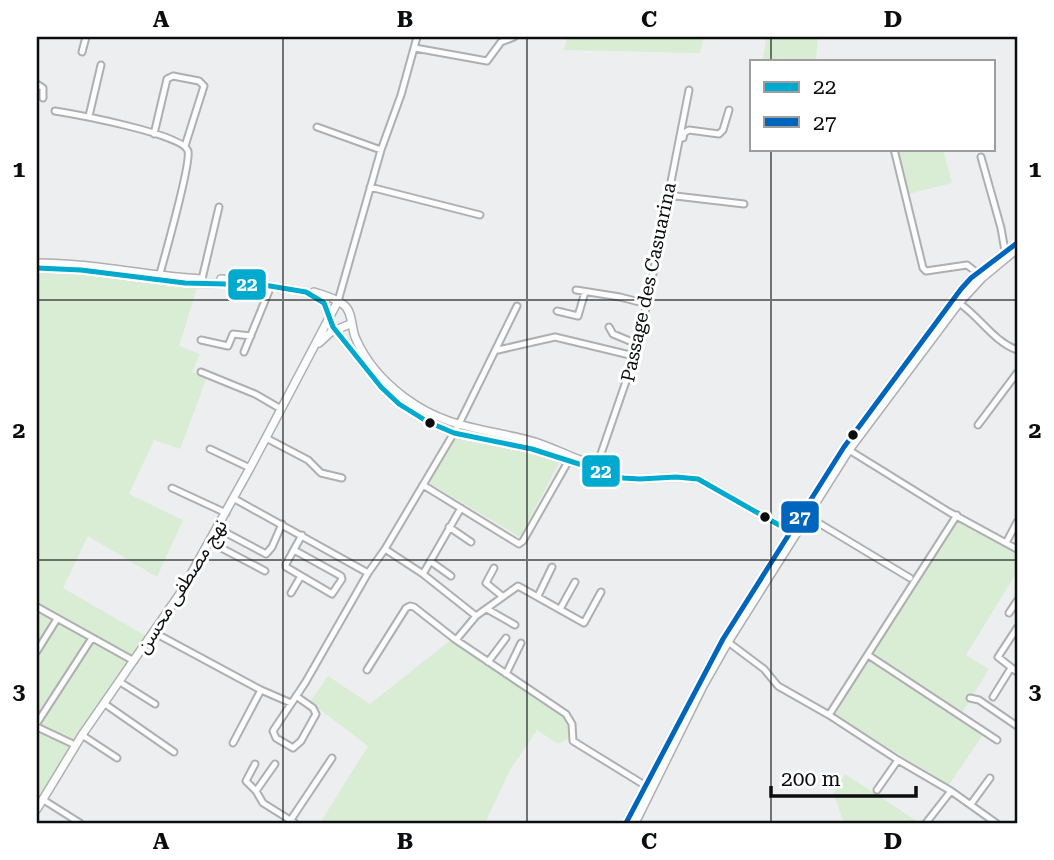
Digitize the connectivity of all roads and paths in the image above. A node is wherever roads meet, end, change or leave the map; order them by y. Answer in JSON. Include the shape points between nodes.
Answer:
{"nodes":[{"id":1,"x":86,"y":37,"type":"edge"},
{"id":2,"x":417,"y":37,"type":"edge"},
{"id":3,"x":514,"y":37,"type":"edge"},
{"id":4,"x":415,"y":48,"type":"junction"},
{"id":5,"x":82,"y":52,"type":"dead end"},
{"id":6,"x":101,"y":65,"type":"dead end"},
{"id":7,"x":37,"y":84,"type":"edge"},
{"id":8,"x":689,"y":90,"type":"dead end"},
{"id":9,"x":43,"y":98,"type":"dead end"},
{"id":10,"x":729,"y":110,"type":"dead end"},
{"id":11,"x":55,"y":111,"type":"dead end"},
{"id":12,"x":89,"y":116,"type":"junction"},
{"id":13,"x":317,"y":127,"type":"dead end"},
{"id":14,"x":154,"y":134,"type":"junction"},
{"id":15,"x":185,"y":146,"type":"junction"},
{"id":16,"x":381,"y":150,"type":"junction"},
{"id":17,"x":894,"y":150,"type":"edge"},
{"id":18,"x":981,"y":157,"type":"dead end"},
{"id":19,"x":370,"y":187,"type":"junction"},
{"id":20,"x":668,"y":195,"type":"junction"},
{"id":21,"x":744,"y":204,"type":"dead end"},
{"id":22,"x":219,"y":207,"type":"dead end"},
{"id":23,"x":480,"y":215,"type":"dead end"},
{"id":24,"x":1017,"y":243,"type":"edge"},
{"id":25,"x":1017,"y":249,"type":"edge"},
{"id":26,"x":1004,"y":251,"type":"junction"},
{"id":27,"x":37,"y":265,"type":"edge"},
{"id":28,"x":980,"y":275,"type":"junction"},
{"id":29,"x":158,"y":278,"type":"junction"},
{"id":30,"x":202,"y":279,"type":"junction"},
{"id":31,"x":271,"y":286,"type":"junction"},
{"id":32,"x":576,"y":290,"type":"dead end"},
{"id":33,"x":585,"y":292,"type":"junction"},
{"id":34,"x":338,"y":301,"type":"junction"},
{"id":35,"x":959,"y":303,"type":"junction"},
{"id":36,"x":647,"y":304,"type":"junction"},
{"id":37,"x":517,"y":306,"type":"dead end"},
{"id":38,"x":556,"y":311,"type":"dead end"},
{"id":39,"x":329,"y":315,"type":"junction"},
{"id":40,"x":350,"y":324,"type":"junction"},
{"id":41,"x":609,"y":327,"type":"dead end"},
{"id":42,"x":336,"y":330,"type":"junction"},
{"id":43,"x":251,"y":335,"type":"junction"},
{"id":44,"x":201,"y":340,"type":"dead end"},
{"id":45,"x":637,"y":344,"type":"junction"},
{"id":46,"x":1017,"y":349,"type":"edge"},
{"id":47,"x":497,"y":350,"type":"junction"},
{"id":48,"x":244,"y":352,"type":"dead end"},
{"id":49,"x":310,"y":355,"type":"junction"},
{"id":50,"x":634,"y":356,"type":"junction"},
{"id":51,"x":201,"y":372,"type":"dead end"},
{"id":52,"x":1017,"y":373,"type":"edge"},
{"id":53,"x":281,"y":410,"type":"junction"},
{"id":54,"x":978,"y":425,"type":"dead end"},
{"id":55,"x":456,"y":429,"type":"junction"},
{"id":56,"x":266,"y":438,"type":"junction"},
{"id":57,"x":210,"y":449,"type":"dead end"},
{"id":58,"x":849,"y":450,"type":"junction"},
{"id":59,"x":570,"y":459,"type":"junction"},
{"id":60,"x":250,"y":468,"type":"junction"},
{"id":61,"x":598,"y":471,"type":"junction"},
{"id":62,"x":342,"y":478,"type":"dead end"},
{"id":63,"x":423,"y":485,"type":"junction"},
{"id":64,"x":172,"y":488,"type":"dead end"},
{"id":65,"x":233,"y":498,"type":"junction"},
{"id":66,"x":461,"y":508,"type":"junction"},
{"id":67,"x":226,"y":513,"type":"junction"},
{"id":68,"x":957,"y":515,"type":"junction"},
{"id":69,"x":807,"y":516,"type":"junction"},
{"id":70,"x":1017,"y":522,"type":"edge"},
{"id":71,"x":282,"y":524,"type":"junction"},
{"id":72,"x":779,"y":525,"type":"junction"},
{"id":73,"x":449,"y":527,"type":"junction"},
{"id":74,"x":217,"y":528,"type":"junction"},
{"id":75,"x":796,"y":529,"type":"junction"},
{"id":76,"x":302,"y":535,"type":"junction"},
{"id":77,"x":790,"y":538,"type":"junction"},
{"id":78,"x":210,"y":542,"type":"junction"},
{"id":79,"x":471,"y":542,"type":"dead end"},
{"id":80,"x":1006,"y":543,"type":"junction"},
{"id":81,"x":385,"y":549,"type":"junction"},
{"id":82,"x":1017,"y":549,"type":"edge"},
{"id":83,"x":294,"y":550,"type":"junction"},
{"id":84,"x":430,"y":561,"type":"junction"},
{"id":85,"x":552,"y":567,"type":"dead end"},
{"id":86,"x":494,"y":568,"type":"dead end"},
{"id":87,"x":265,"y":571,"type":"dead end"},
{"id":88,"x":368,"y":573,"type":"junction"},
{"id":89,"x":423,"y":574,"type":"junction"},
{"id":90,"x":301,"y":576,"type":"junction"},
{"id":91,"x":451,"y":576,"type":"dead end"},
{"id":92,"x":910,"y":578,"type":"dead end"},
{"id":93,"x":575,"y":582,"type":"dead end"},
{"id":94,"x":601,"y":592,"type":"dead end"},
{"id":95,"x":291,"y":593,"type":"dead end"},
{"id":96,"x":502,"y":596,"type":"junction"},
{"id":97,"x":538,"y":596,"type":"junction"},
{"id":98,"x":1017,"y":600,"type":"edge"},
{"id":99,"x":37,"y":607,"type":"edge"},
{"id":100,"x":487,"y":609,"type":"junction"},
{"id":101,"x":560,"y":609,"type":"junction"},
{"id":102,"x":1009,"y":613,"type":"dead end"},
{"id":103,"x":476,"y":616,"type":"junction"},
{"id":104,"x":57,"y":619,"type":"junction"},
{"id":105,"x":515,"y":625,"type":"dead end"},
{"id":106,"x":1017,"y":628,"type":"edge"},
{"id":107,"x":155,"y":633,"type":"junction"},
{"id":108,"x":92,"y":638,"type":"junction"},
{"id":109,"x":506,"y":638,"type":"dead end"},
{"id":110,"x":456,"y":640,"type":"junction"},
{"id":111,"x":728,"y":642,"type":"junction"},
{"id":112,"x":522,"y":643,"type":"dead end"},
{"id":113,"x":37,"y":650,"type":"edge"},
{"id":114,"x":868,"y":655,"type":"junction"},
{"id":115,"x":134,"y":661,"type":"junction"},
{"id":116,"x":488,"y":662,"type":"junction"},
{"id":117,"x":367,"y":670,"type":"dead end"},
{"id":118,"x":1014,"y":670,"type":"edge"},
{"id":119,"x":506,"y":674,"type":"junction"},
{"id":120,"x":120,"y":682,"type":"junction"},
{"id":121,"x":261,"y":690,"type":"junction"},
{"id":122,"x":296,"y":696,"type":"junction"},
{"id":123,"x":993,"y":697,"type":"dead end"},
{"id":124,"x":970,"y":698,"type":"dead end"},
{"id":125,"x":291,"y":703,"type":"junction"},
{"id":126,"x":105,"y":704,"type":"junction"},
{"id":127,"x":155,"y":704,"type":"dead end"},
{"id":128,"x":830,"y":715,"type":"junction"},
{"id":129,"x":37,"y":725,"type":"edge"},
{"id":130,"x":1017,"y":726,"type":"edge"},
{"id":131,"x":82,"y":735,"type":"junction"},
{"id":132,"x":997,"y":740,"type":"dead end"},
{"id":133,"x":233,"y":743,"type":"dead end"},
{"id":134,"x":75,"y":745,"type":"junction"},
{"id":135,"x":174,"y":752,"type":"dead end"},
{"id":136,"x":117,"y":758,"type":"dead end"},
{"id":137,"x":332,"y":758,"type":"dead end"},
{"id":138,"x":898,"y":760,"type":"junction"},
{"id":139,"x":275,"y":764,"type":"dead end"},
{"id":140,"x":255,"y":765,"type":"dead end"},
{"id":141,"x":990,"y":778,"type":"dead end"},
{"id":142,"x":646,"y":786,"type":"junction"},
{"id":143,"x":877,"y":790,"type":"dead end"},
{"id":144,"x":256,"y":791,"type":"junction"},
{"id":145,"x":951,"y":791,"type":"junction"},
{"id":146,"x":42,"y":799,"type":"junction"},
{"id":147,"x":971,"y":804,"type":"junction"},
{"id":148,"x":37,"y":808,"type":"edge"},
{"id":149,"x":292,"y":822,"type":"edge"},
{"id":150,"x":80,"y":823,"type":"edge"},
{"id":151,"x":626,"y":823,"type":"edge"},
{"id":152,"x":635,"y":823,"type":"edge"},
{"id":153,"x":926,"y":823,"type":"edge"},
{"id":154,"x":996,"y":823,"type":"edge"}],
"edges":[{"from":1,"to":5,"type":"street"},
{"from":2,"to":4,"type":"street"},
{"from":3,"to":4,"type":"street","via":[[502,41],[487,61]]},
{"from":4,"to":16,"type":"street"},
{"from":6,"to":12,"type":"street"},
{"from":7,"to":9,"type":"street","via":[[43,88]]},
{"from":8,"to":20,"type":"street","name":"Passage des Casuarina"},
{"from":10,"to":20,"type":"street","via":[[719,134],[684,133]]},
{"from":11,"to":12,"type":"street"},
{"from":12,"to":14,"type":"street"},
{"from":13,"to":16,"type":"street"},
{"from":14,"to":15,"type":"street"},
{"from":14,"to":15,"type":"street","via":[[167,79],[200,81],[204,86]]},
{"from":15,"to":29,"type":"street","via":[[186,163]]},
{"from":16,"to":19,"type":"street"},
{"from":17,"to":28,"type":"street","via":[[923,268],[933,272],[967,265]]},
{"from":18,"to":26,"type":"street"},
{"from":19,"to":23,"type":"street"},
{"from":19,"to":34,"type":"street"},
{"from":20,"to":21,"type":"street"},
{"from":20,"to":36,"type":"street","name":"Passage des Casuarina"},
{"from":22,"to":30,"type":"street"},
{"from":24,"to":26,"type":"main road"},
{"from":25,"to":28,"type":"main road"},
{"from":26,"to":28,"type":"main road"},
{"from":27,"to":29,"type":"main road"},
{"from":28,"to":35,"type":"main road"},
{"from":28,"to":75,"type":"main road","via":[[961,289],[844,447]]},
{"from":29,"to":30,"type":"main road"},
{"from":29,"to":31,"type":"main road"},
{"from":30,"to":34,"type":"main road","via":[[283,284]]},
{"from":31,"to":39,"type":"main road","via":[[306,292],[324,303]]},
{"from":31,"to":43,"type":"street"},
{"from":32,"to":33,"type":"street"},
{"from":33,"to":36,"type":"street"},
{"from":33,"to":38,"type":"street","via":[[578,316]]},
{"from":34,"to":39,"type":"main road","name":"نهج مصطفى محسن"},
{"from":34,"to":40,"type":"main road","via":[[347,309]]},
{"from":35,"to":46,"type":"street","via":[[1003,343]]},
{"from":35,"to":58,"type":"main road"},
{"from":36,"to":45,"type":"street","name":"Passage des Casuarina"},
{"from":37,"to":47,"type":"street"},
{"from":39,"to":42,"type":"main road"},
{"from":39,"to":49,"type":"main road","name":"نهج مصطفى محسن"},
{"from":40,"to":42,"type":"main road"},
{"from":40,"to":55,"type":"main road","via":[[366,357],[391,387]]},
{"from":41,"to":45,"type":"street","via":[[613,334]]},
{"from":42,"to":49,"type":"main road","name":"نهج مصطفى محسن"},
{"from":42,"to":55,"type":"main road","via":[[387,393],[428,422]]},
{"from":43,"to":44,"type":"street","via":[[233,334],[228,346]]},
{"from":43,"to":48,"type":"street"},
{"from":45,"to":50,"type":"street","name":"Passage des Casuarina"},
{"from":47,"to":50,"type":"street","via":[[555,337]]},
{"from":47,"to":55,"type":"street"},
{"from":49,"to":53,"type":"main road","name":"نهج مصطفى محسن"},
{"from":50,"to":61,"type":"street","name":"Passage des Casuarina"},
{"from":51,"to":53,"type":"street"},
{"from":52,"to":54,"type":"street"},
{"from":53,"to":56,"type":"main road","name":"نهج مصطفى محسن"},
{"from":55,"to":59,"type":"main road","via":[[536,443]]},
{"from":55,"to":63,"type":"street"},
{"from":56,"to":60,"type":"main road","name":"نهج مصطفى محسن"},
{"from":56,"to":62,"type":"street","via":[[321,472]]},
{"from":57,"to":60,"type":"street"},
{"from":58,"to":68,"type":"street"},
{"from":58,"to":69,"type":"main road"},
{"from":59,"to":61,"type":"main road"},
{"from":59,"to":66,"type":"street","via":[[521,543]]},
{"from":60,"to":65,"type":"main road","name":"نهج مصطفى محسن"},
{"from":61,"to":72,"type":"main road","via":[[632,479],[698,480]]},
{"from":63,"to":66,"type":"street"},
{"from":63,"to":81,"type":"street"},
{"from":64,"to":67,"type":"street"},
{"from":65,"to":67,"type":"main road","name":"نهج مصطفى محسن"},
{"from":65,"to":71,"type":"street"},
{"from":66,"to":73,"type":"street"},
{"from":67,"to":74,"type":"main road","name":"نهج مصطفى محسن"},
{"from":68,"to":80,"type":"street"},
{"from":68,"to":114,"type":"street"},
{"from":69,"to":75,"type":"main road"},
{"from":69,"to":92,"type":"street"},
{"from":70,"to":80,"type":"street"},
{"from":71,"to":74,"type":"street","via":[[266,554]]},
{"from":71,"to":76,"type":"street"},
{"from":72,"to":75,"type":"main road"},
{"from":72,"to":77,"type":"main road"},
{"from":73,"to":79,"type":"street"},
{"from":73,"to":84,"type":"street"},
{"from":74,"to":78,"type":"main road","name":"نهج مصطفى محسن"},
{"from":75,"to":77,"type":"main road"},
{"from":76,"to":83,"type":"street"},
{"from":76,"to":88,"type":"street"},
{"from":77,"to":111,"type":"main road"},
{"from":77,"to":142,"type":"main road","via":[[718,649]]},
{"from":78,"to":87,"type":"street"},
{"from":78,"to":107,"type":"main road","name":"نهج مصطفى محسن"},
{"from":80,"to":82,"type":"street"},
{"from":81,"to":88,"type":"street"},
{"from":81,"to":89,"type":"street"},
{"from":83,"to":90,"type":"street","via":[[286,567]]},
{"from":83,"to":90,"type":"street","via":[[342,579],[332,594]]},
{"from":84,"to":89,"type":"street"},
{"from":84,"to":91,"type":"street"},
{"from":85,"to":97,"type":"street"},
{"from":86,"to":96,"type":"street","via":[[486,583]]},
{"from":88,"to":122,"type":"street"},
{"from":89,"to":103,"type":"street"},
{"from":90,"to":95,"type":"street"},
{"from":93,"to":101,"type":"street"},
{"from":94,"to":101,"type":"street","via":[[584,623]]},
{"from":96,"to":97,"type":"street","via":[[518,586]]},
{"from":96,"to":100,"type":"street"},
{"from":97,"to":101,"type":"street"},
{"from":98,"to":102,"type":"street"},
{"from":99,"to":104,"type":"street"},
{"from":100,"to":103,"type":"street"},
{"from":100,"to":105,"type":"street"},
{"from":103,"to":110,"type":"street"},
{"from":104,"to":108,"type":"street"},
{"from":104,"to":113,"type":"street"},
{"from":106,"to":118,"type":"street","via":[[998,656]]},
{"from":107,"to":115,"type":"main road","name":"نهج مصطفى محسن"},
{"from":107,"to":121,"type":"street"},
{"from":108,"to":115,"type":"street"},
{"from":108,"to":129,"type":"street"},
{"from":109,"to":116,"type":"street"},
{"from":110,"to":116,"type":"street"},
{"from":110,"to":117,"type":"street","via":[[425,613],[408,606]]},
{"from":111,"to":128,"type":"street","via":[[764,669],[778,686]]},
{"from":111,"to":152,"type":"main road"},
{"from":112,"to":119,"type":"street"},
{"from":114,"to":128,"type":"street"},
{"from":114,"to":132,"type":"street"},
{"from":115,"to":120,"type":"main road","name":"نهج مصطفى محسن"},
{"from":116,"to":119,"type":"street"},
{"from":118,"to":123,"type":"street"},
{"from":119,"to":142,"type":"street","via":[[566,714],[573,741]]},
{"from":120,"to":126,"type":"main road","name":"نهج مصطفى محسن"},
{"from":120,"to":127,"type":"street"},
{"from":121,"to":125,"type":"street"},
{"from":121,"to":133,"type":"street"},
{"from":122,"to":125,"type":"street"},
{"from":122,"to":125,"type":"street","via":[[316,713],[293,748],[273,734]]},
{"from":124,"to":130,"type":"street"},
{"from":126,"to":131,"type":"main road","name":"نهج مصطفى محسن"},
{"from":126,"to":135,"type":"street"},
{"from":128,"to":138,"type":"street"},
{"from":129,"to":134,"type":"street"},
{"from":131,"to":134,"type":"main road","name":"نهج مصطفى محسن"},
{"from":131,"to":136,"type":"street"},
{"from":134,"to":146,"type":"main road","name":"نهج مصطفى محسن"},
{"from":137,"to":149,"type":"street"},
{"from":138,"to":143,"type":"street"},
{"from":138,"to":145,"type":"street"},
{"from":139,"to":144,"type":"street"},
{"from":140,"to":144,"type":"street","via":[[246,781]]},
{"from":141,"to":147,"type":"street"},
{"from":142,"to":151,"type":"main road"},
{"from":144,"to":149,"type":"street","via":[[263,803]]},
{"from":145,"to":147,"type":"street"},
{"from":145,"to":153,"type":"street"},
{"from":146,"to":148,"type":"main road","name":"نهج مصطفى محسن"},
{"from":146,"to":150,"type":"street"},
{"from":147,"to":154,"type":"street"}]}
